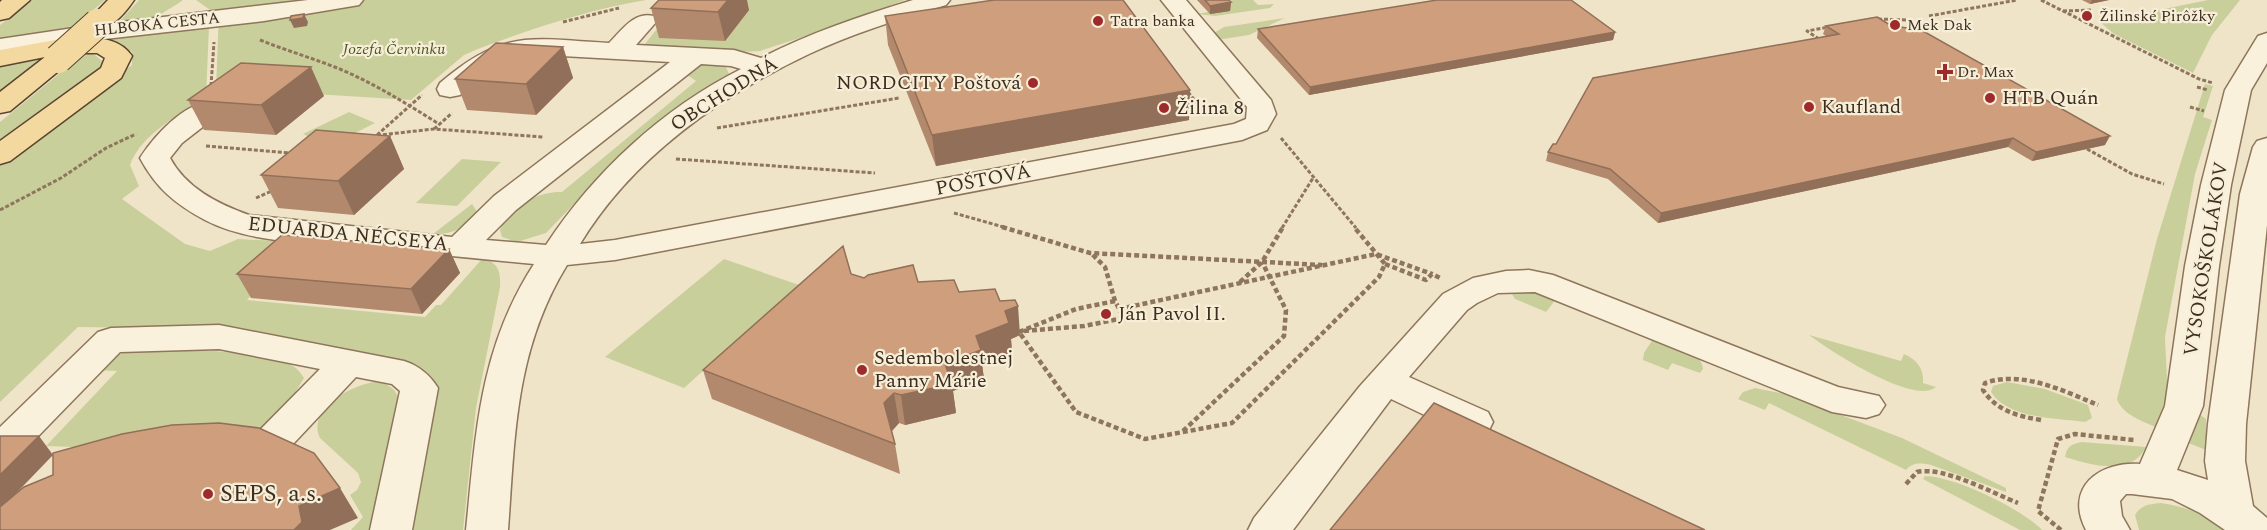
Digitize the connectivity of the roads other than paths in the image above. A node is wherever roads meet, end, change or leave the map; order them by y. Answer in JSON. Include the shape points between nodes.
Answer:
{"nodes":[{"id":1,"x":18,"y":0,"type":"edge"},
{"id":2,"x":122,"y":0,"type":"edge"},
{"id":3,"x":351,"y":0,"type":"edge"},
{"id":4,"x":938,"y":0,"type":"edge"},
{"id":5,"x":1173,"y":0,"type":"edge"},
{"id":6,"x":0,"y":13,"type":"edge"},
{"id":7,"x":645,"y":21,"type":"dead end"},
{"id":8,"x":2267,"y":40,"type":"edge"},
{"id":9,"x":0,"y":47,"type":"edge"},
{"id":10,"x":617,"y":50,"type":"junction"},
{"id":11,"x":696,"y":55,"type":"junction"},
{"id":12,"x":0,"y":58,"type":"edge"},
{"id":13,"x":762,"y":67,"type":"junction"},
{"id":14,"x":450,"y":89,"type":"dead end"},
{"id":15,"x":0,"y":105,"type":"edge"},
{"id":16,"x":208,"y":109,"type":"edge"},
{"id":17,"x":2267,"y":147,"type":"edge"},
{"id":18,"x":0,"y":155,"type":"edge"},
{"id":19,"x":460,"y":246,"type":"junction"},
{"id":20,"x":554,"y":256,"type":"junction"},
{"id":21,"x":348,"y":363,"type":"junction"},
{"id":22,"x":1386,"y":381,"type":"junction"},
{"id":23,"x":1866,"y":405,"type":"dead end"},
{"id":24,"x":1505,"y":437,"type":"edge"},
{"id":25,"x":265,"y":449,"type":"edge"},
{"id":26,"x":0,"y":451,"type":"edge"},
{"id":27,"x":2153,"y":479,"type":"junction"},
{"id":28,"x":2243,"y":521,"type":"edge"},
{"id":29,"x":391,"y":530,"type":"edge"},
{"id":30,"x":487,"y":530,"type":"edge"},
{"id":31,"x":1269,"y":530,"type":"edge"},
{"id":32,"x":2109,"y":530,"type":"edge"}],
"edges":[{"from":1,"to":6,"type":"main road"},
{"from":2,"to":15,"type":"main road","bridge":true},
{"from":3,"to":9,"type":"street","name":"HLBOKÁ CESTA","via":[[213,21],[57,36]]},
{"from":4,"to":13,"type":"street","name":"OBCHODNÁ","via":[[835,33]]},
{"from":5,"to":20,"type":"street","name":"POŠTOVÁ","via":[[1261,106],[1257,124],[1242,131],[695,235],[615,250]]},
{"from":7,"to":10,"type":"street"},
{"from":8,"to":27,"type":"street","name":"VYSOKOŠKOLÁKOV","via":[[2220,98],[2216,185],[2184,406]]},
{"from":10,"to":11,"type":"street"},
{"from":10,"to":14,"type":"street","via":[[540,45],[508,48],[485,58]]},
{"from":11,"to":13,"type":"street","via":[[734,58]]},
{"from":11,"to":19,"type":"street","name":"EDUARDA NÉCSEYA","via":[[505,203]]},
{"from":12,"to":18,"type":"main road","via":[[85,46],[107,47],[119,57],[112,72]]},
{"from":13,"to":20,"type":"street","name":"OBCHODNÁ","via":[[703,101],[637,153],[588,206]]},
{"from":16,"to":19,"type":"street","name":"EDUARDA NÉCSEYA","via":[[173,135],[151,140],[165,177],[189,198],[217,214],[243,224],[291,231]]},
{"from":17,"to":28,"type":"street","name":"VYSOKOŠKOLÁKOV","via":[[2255,194],[2227,424],[2225,461]]},
{"from":19,"to":20,"type":"street","name":"EDUARDA NÉCSEYA"},
{"from":20,"to":30,"type":"street","name":"OBCHODNÁ","via":[[510,352],[500,395]]},
{"from":21,"to":25,"type":"street"},
{"from":21,"to":26,"type":"street","via":[[219,337],[111,340]]},
{"from":21,"to":29,"type":"street","via":[[404,374],[419,388]]},
{"from":22,"to":23,"type":"street","via":[[1455,302],[1491,282],[1516,279],[1568,291],[1832,399]]},
{"from":22,"to":24,"type":"street"},
{"from":22,"to":31,"type":"street"},
{"from":27,"to":28,"type":"street","name":"VYSOKOŠKOLÁKOV","via":[[2199,493]]},
{"from":27,"to":32,"type":"street","name":"VYSOKOŠKOLÁKOV","via":[[2130,478],[2112,483],[2099,498],[2102,520]]}]}
